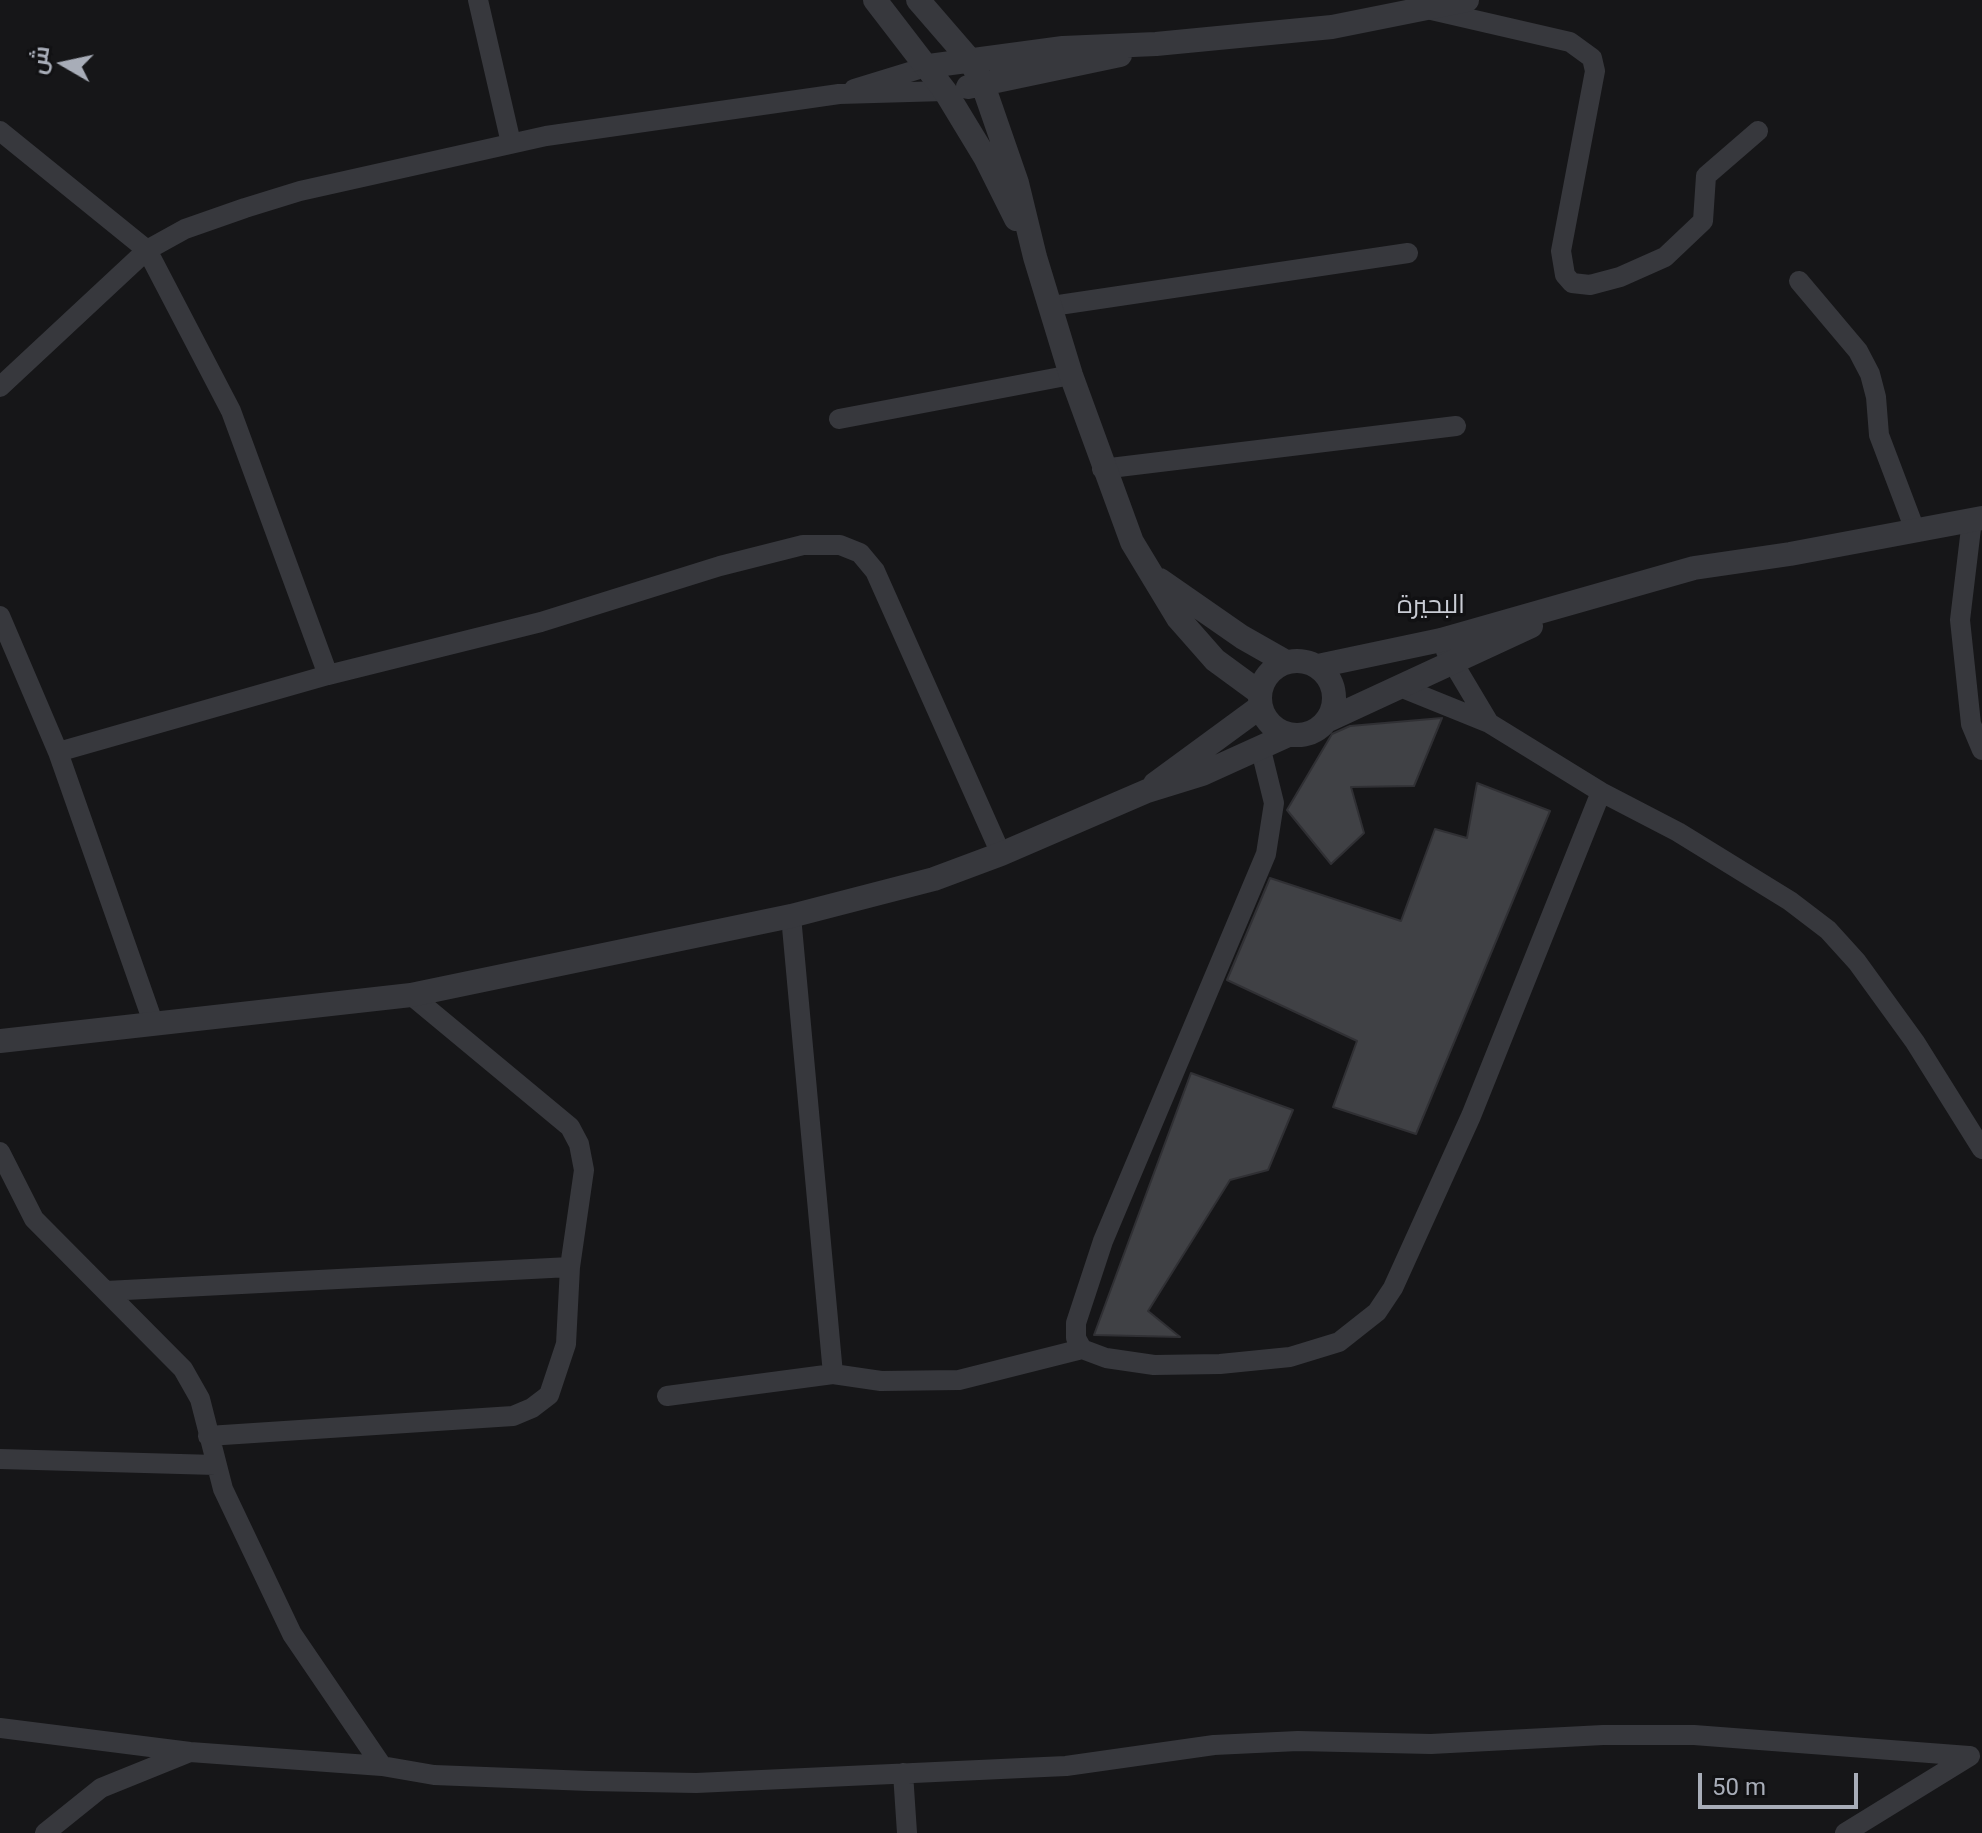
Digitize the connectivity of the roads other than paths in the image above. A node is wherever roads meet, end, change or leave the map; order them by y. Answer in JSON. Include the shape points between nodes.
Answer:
{"nodes":[{"id":1,"x":478,"y":0,"type":"edge"},
{"id":2,"x":875,"y":0,"type":"edge"},
{"id":3,"x":918,"y":0,"type":"edge"},
{"id":4,"x":1467,"y":0,"type":"edge"},
{"id":5,"x":1427,"y":9,"type":"junction"},
{"id":6,"x":1156,"y":44,"type":"junction"},
{"id":7,"x":970,"y":60,"type":"junction"},
{"id":8,"x":929,"y":66,"type":"junction"},
{"id":9,"x":983,"y":85,"type":"junction"},
{"id":10,"x":945,"y":91,"type":"junction"},
{"id":11,"x":839,"y":94,"type":"junction"},
{"id":12,"x":0,"y":131,"type":"edge"},
{"id":13,"x":1758,"y":131,"type":"dead end"},
{"id":14,"x":511,"y":143,"type":"junction"},
{"id":15,"x":147,"y":250,"type":"junction"},
{"id":16,"x":1408,"y":253,"type":"dead end"},
{"id":17,"x":1035,"y":257,"type":"junction"},
{"id":18,"x":1799,"y":281,"type":"dead end"},
{"id":19,"x":1052,"y":306,"type":"junction"},
{"id":20,"x":1071,"y":375,"type":"junction"},
{"id":21,"x":0,"y":387,"type":"edge"},
{"id":22,"x":839,"y":419,"type":"dead end"},
{"id":23,"x":1456,"y":426,"type":"dead end"},
{"id":24,"x":1102,"y":469,"type":"junction"},
{"id":25,"x":1977,"y":519,"type":"edge"},
{"id":26,"x":1915,"y":530,"type":"junction"},
{"id":27,"x":1156,"y":577,"type":"junction"},
{"id":28,"x":1591,"y":597,"type":"junction"},
{"id":29,"x":0,"y":616,"type":"edge"},
{"id":30,"x":1441,"y":640,"type":"junction"},
{"id":31,"x":1286,"y":662,"type":"junction"},
{"id":32,"x":1453,"y":663,"type":"junction"},
{"id":33,"x":1318,"y":666,"type":"junction"},
{"id":34,"x":328,"y":675,"type":"junction"},
{"id":35,"x":1400,"y":687,"type":"junction"},
{"id":36,"x":1260,"y":700,"type":"junction"},
{"id":37,"x":1328,"y":720,"type":"junction"},
{"id":38,"x":1489,"y":723,"type":"junction"},
{"id":39,"x":1288,"y":735,"type":"junction"},
{"id":40,"x":1260,"y":746,"type":"junction"},
{"id":41,"x":1982,"y":750,"type":"edge"},
{"id":42,"x":58,"y":752,"type":"junction"},
{"id":43,"x":1147,"y":791,"type":"junction"},
{"id":44,"x":1601,"y":792,"type":"junction"},
{"id":45,"x":1001,"y":854,"type":"junction"},
{"id":46,"x":791,"y":916,"type":"junction"},
{"id":47,"x":411,"y":995,"type":"junction"},
{"id":48,"x":154,"y":1025,"type":"junction"},
{"id":49,"x":0,"y":1041,"type":"edge"},
{"id":50,"x":1982,"y":1149,"type":"edge"},
{"id":51,"x":0,"y":1152,"type":"edge"},
{"id":52,"x":570,"y":1267,"type":"junction"},
{"id":53,"x":106,"y":1291,"type":"junction"},
{"id":54,"x":1082,"y":1349,"type":"junction"},
{"id":55,"x":833,"y":1374,"type":"junction"},
{"id":56,"x":667,"y":1396,"type":"dead end"},
{"id":57,"x":208,"y":1436,"type":"junction"},
{"id":58,"x":0,"y":1459,"type":"edge"},
{"id":59,"x":216,"y":1465,"type":"junction"},
{"id":60,"x":0,"y":1728,"type":"edge"},
{"id":61,"x":190,"y":1752,"type":"junction"},
{"id":62,"x":1976,"y":1756,"type":"edge"},
{"id":63,"x":382,"y":1766,"type":"junction"},
{"id":64,"x":903,"y":1773,"type":"junction"},
{"id":65,"x":45,"y":1833,"type":"edge"},
{"id":66,"x":907,"y":1833,"type":"edge"},
{"id":67,"x":1845,"y":1833,"type":"edge"}],
"edges":[{"from":1,"to":14,"type":"street"},
{"from":2,"to":8,"type":"street"},
{"from":3,"to":7,"type":"street"},
{"from":4,"to":5,"type":"street"},
{"from":5,"to":6,"type":"street","via":[[1332,27]]},
{"from":5,"to":13,"type":"street","via":[[1570,42],[1592,58],[1595,71],[1561,251],[1565,275],[1572,283],[1590,285],[1620,277],[1665,257],[1703,221],[1706,176]]},
{"from":6,"to":7,"type":"street"},
{"from":6,"to":9,"type":"street"},
{"from":7,"to":8,"type":"street"},
{"from":7,"to":9,"type":"street"},
{"from":8,"to":10,"type":"street"},
{"from":8,"to":11,"type":"street"},
{"from":9,"to":10,"type":"street"},
{"from":9,"to":17,"type":"street","via":[[1017,183]]},
{"from":10,"to":11,"type":"street"},
{"from":10,"to":17,"type":"street"},
{"from":11,"to":14,"type":"street"},
{"from":12,"to":15,"type":"street"},
{"from":14,"to":15,"type":"street","via":[[300,191],[185,229]]},
{"from":15,"to":21,"type":"street"},
{"from":15,"to":34,"type":"street","via":[[237,424]]},
{"from":16,"to":19,"type":"street"},
{"from":17,"to":19,"type":"street"},
{"from":18,"to":26,"type":"street","via":[[1858,351],[1870,374],[1879,435]]},
{"from":19,"to":20,"type":"street"},
{"from":20,"to":22,"type":"street"},
{"from":20,"to":24,"type":"street"},
{"from":23,"to":24,"type":"street"},
{"from":24,"to":27,"type":"street","via":[[1132,542]]},
{"from":25,"to":26,"type":"street"},
{"from":25,"to":41,"type":"street","via":[[1960,620],[1971,724]]},
{"from":26,"to":28,"type":"street","via":[[1694,568]]},
{"from":27,"to":31,"type":"street"},
{"from":27,"to":36,"type":"street","via":[[1178,618]]},
{"from":28,"to":30,"type":"street"},
{"from":28,"to":32,"type":"street"},
{"from":29,"to":42,"type":"street"},
{"from":30,"to":32,"type":"street"},
{"from":30,"to":33,"type":"street"},
{"from":31,"to":33,"type":"street"},
{"from":31,"to":36,"type":"street","via":[[1268,673]]},
{"from":32,"to":35,"type":"street"},
{"from":32,"to":38,"type":"street"},
{"from":33,"to":37,"type":"street","via":[[1327,674],[1335,697]]},
{"from":34,"to":42,"type":"street"},
{"from":34,"to":45,"type":"street","via":[[541,622],[803,545],[840,545],[860,553],[875,571]]},
{"from":35,"to":37,"type":"street"},
{"from":35,"to":38,"type":"street"},
{"from":36,"to":39,"type":"street","via":[[1270,725]]},
{"from":36,"to":43,"type":"street"},
{"from":37,"to":39,"type":"street","via":[[1317,730]]},
{"from":38,"to":44,"type":"street"},
{"from":39,"to":40,"type":"street"},
{"from":40,"to":43,"type":"street","via":[[1202,774]]},
{"from":40,"to":54,"type":"street","via":[[1274,803],[1266,854],[1103,1241],[1076,1323]]},
{"from":42,"to":48,"type":"street"},
{"from":43,"to":45,"type":"street"},
{"from":44,"to":50,"type":"street","via":[[1691,839],[1828,930],[1915,1042]]},
{"from":44,"to":54,"type":"street","via":[[1471,1116],[1393,1288],[1377,1312],[1339,1342],[1290,1357],[1154,1365]]},
{"from":45,"to":46,"type":"street","via":[[934,879]]},
{"from":46,"to":47,"type":"street"},
{"from":46,"to":55,"type":"street"},
{"from":47,"to":48,"type":"street"},
{"from":47,"to":52,"type":"street","via":[[570,1127],[584,1170]]},
{"from":48,"to":49,"type":"street"},
{"from":51,"to":53,"type":"street","via":[[34,1219]]},
{"from":52,"to":53,"type":"street"},
{"from":52,"to":57,"type":"street","via":[[566,1344],[549,1395],[532,1408],[513,1416]]},
{"from":53,"to":57,"type":"street","via":[[183,1369],[200,1399]]},
{"from":54,"to":55,"type":"street","via":[[959,1380],[881,1381]]},
{"from":55,"to":56,"type":"street"},
{"from":57,"to":59,"type":"street"},
{"from":58,"to":59,"type":"street"},
{"from":59,"to":63,"type":"street","via":[[292,1634]]},
{"from":60,"to":61,"type":"street"},
{"from":61,"to":63,"type":"street"},
{"from":61,"to":65,"type":"street","via":[[101,1788]]},
{"from":62,"to":64,"type":"street","via":[[1781,1739],[1603,1735],[1431,1744],[1250,1742],[1066,1766]]},
{"from":62,"to":67,"type":"street"},
{"from":63,"to":64,"type":"street","via":[[525,1780],[696,1783]]},
{"from":64,"to":66,"type":"street"}]}
